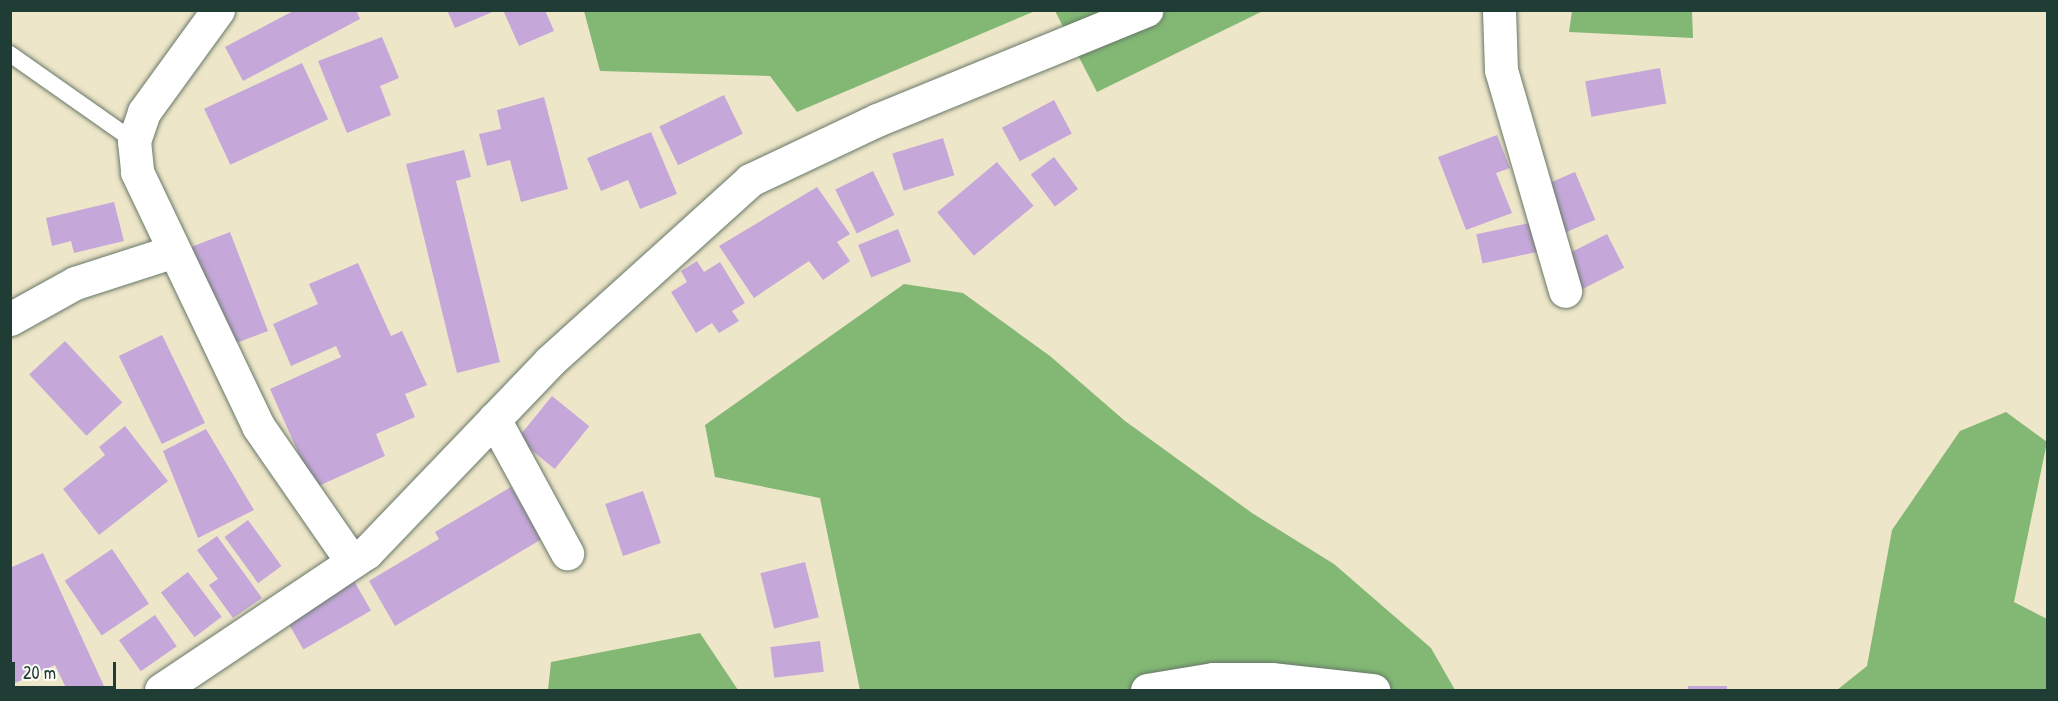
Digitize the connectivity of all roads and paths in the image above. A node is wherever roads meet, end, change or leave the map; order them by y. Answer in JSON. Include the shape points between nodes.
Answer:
{"nodes":[{"id":1,"x":218,"y":10,"type":"edge"},
{"id":2,"x":1146,"y":10,"type":"edge"},
{"id":3,"x":1499,"y":10,"type":"edge"},
{"id":4,"x":10,"y":54,"type":"edge"},
{"id":5,"x":134,"y":141,"type":"junction"},
{"id":6,"x":171,"y":252,"type":"junction"},
{"id":7,"x":1565,"y":291,"type":"dead end"},
{"id":8,"x":10,"y":319,"type":"edge"},
{"id":9,"x":494,"y":418,"type":"junction"},
{"id":10,"x":567,"y":553,"type":"dead end"},
{"id":11,"x":352,"y":562,"type":"junction"},
{"id":12,"x":161,"y":690,"type":"edge"},
{"id":13,"x":1147,"y":690,"type":"edge"},
{"id":14,"x":1373,"y":690,"type":"edge"}],
"edges":[{"from":1,"to":5,"type":"street","via":[[149,104]]},
{"from":2,"to":9,"type":"street","via":[[877,120],[750,180],[550,361]]},
{"from":3,"to":7,"type":"street","via":[[1501,70]]},
{"from":4,"to":5,"type":"lane"},
{"from":5,"to":6,"type":"street","via":[[137,172]]},
{"from":6,"to":8,"type":"street","via":[[75,283]]},
{"from":6,"to":11,"type":"street","via":[[258,426]]},
{"from":9,"to":10,"type":"street"},
{"from":9,"to":11,"type":"street"},
{"from":11,"to":12,"type":"street"},
{"from":13,"to":14,"type":"street","via":[[1214,679],[1272,679]]}]}
